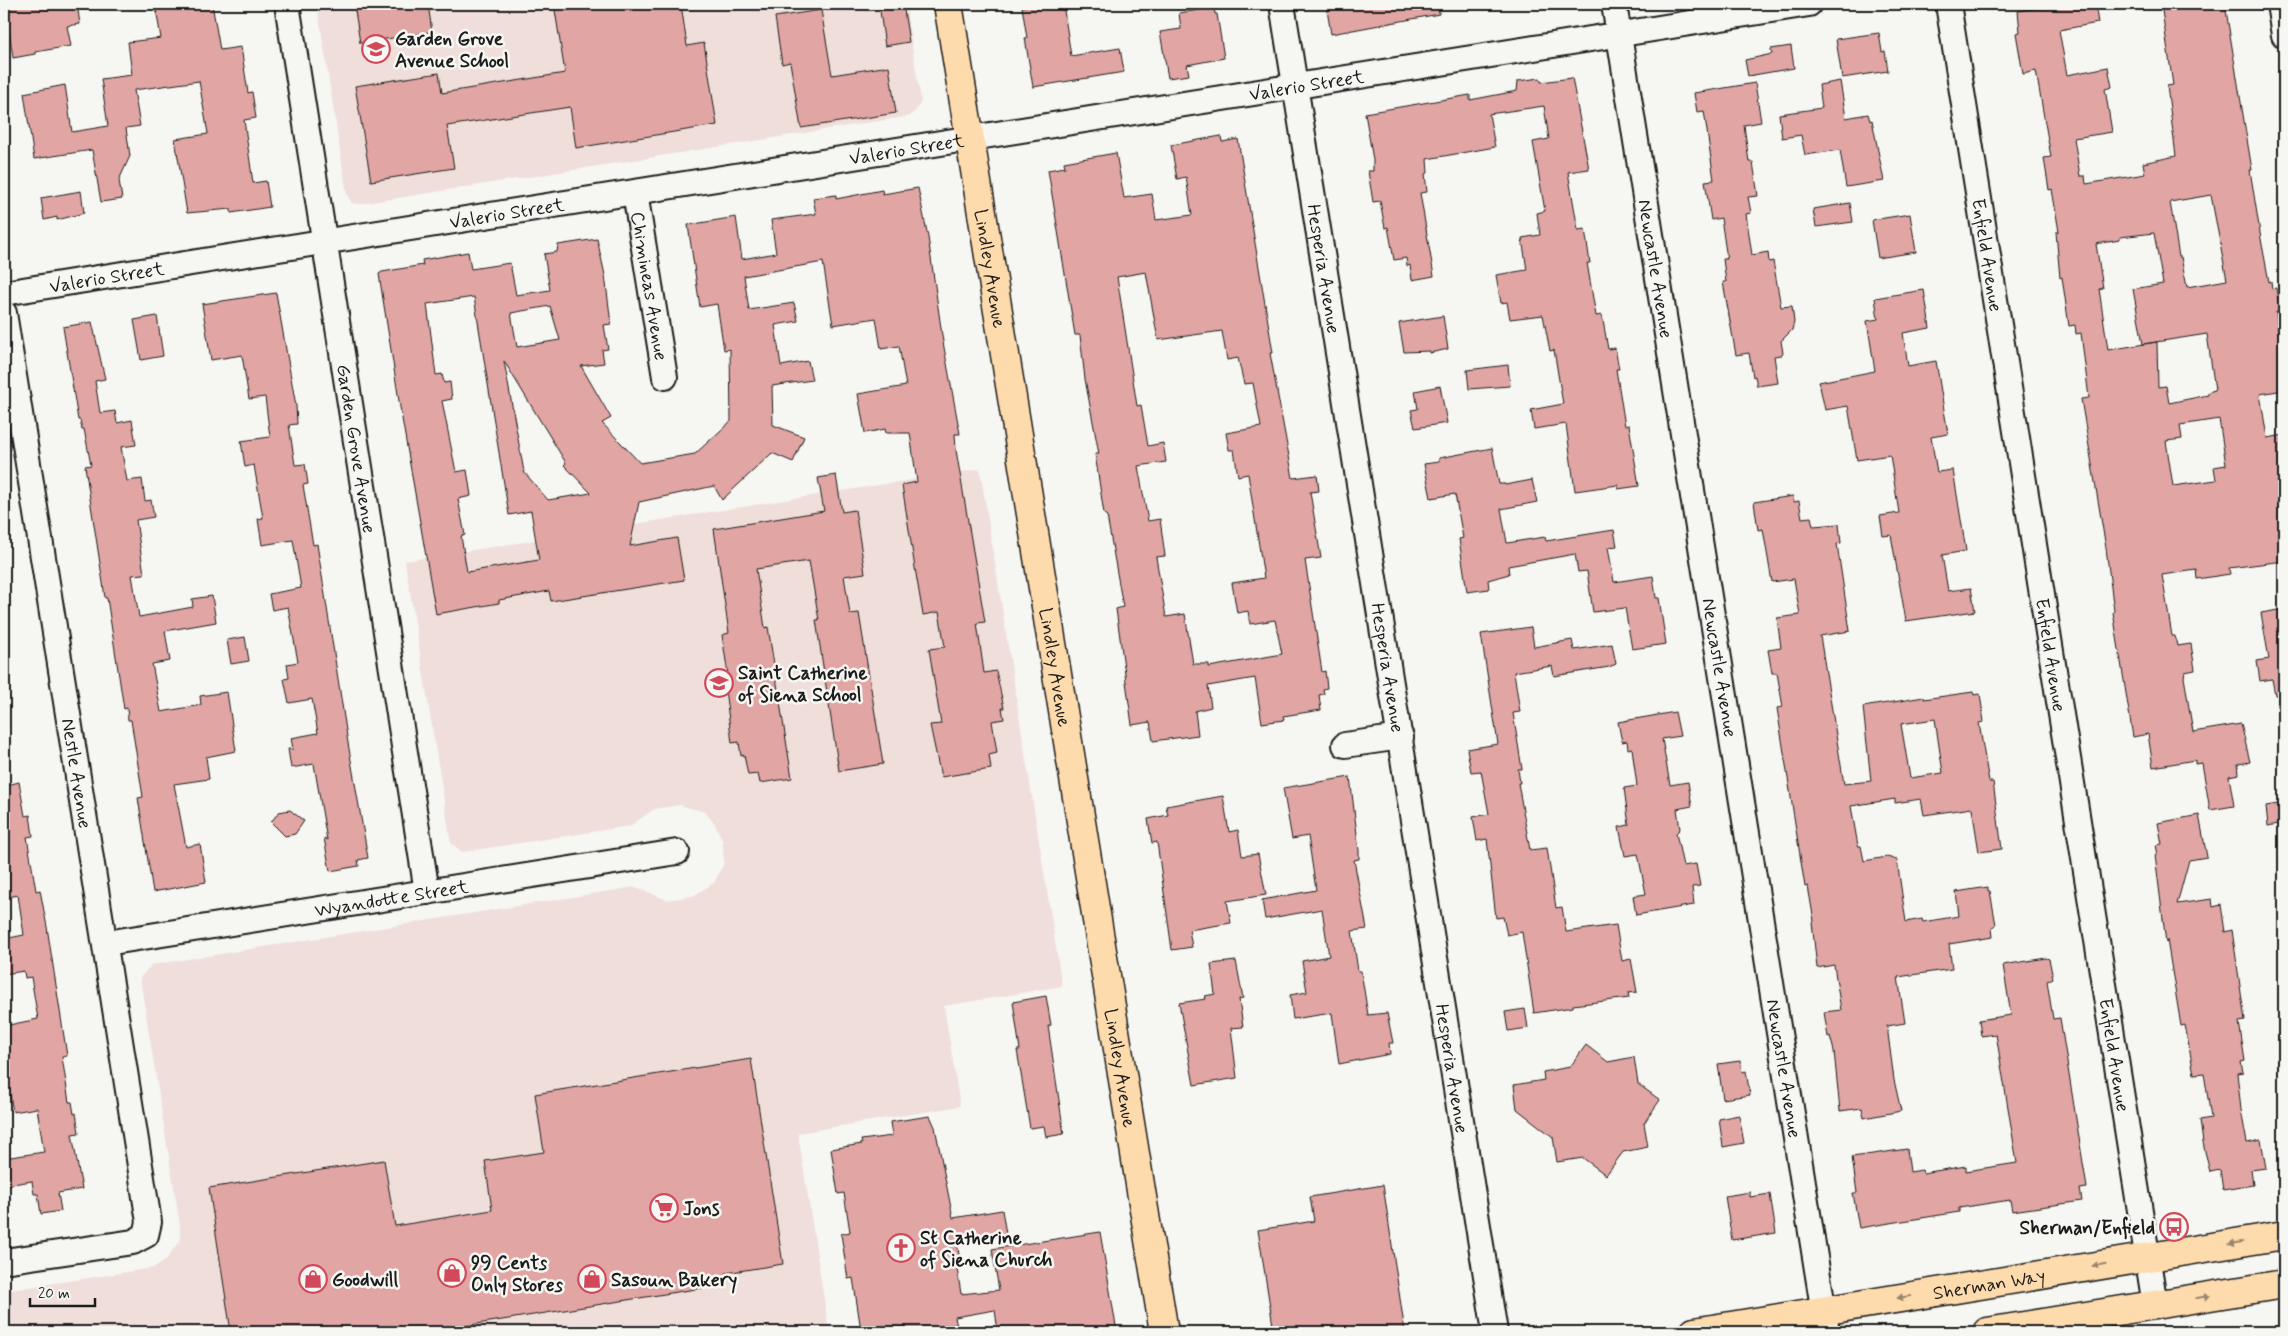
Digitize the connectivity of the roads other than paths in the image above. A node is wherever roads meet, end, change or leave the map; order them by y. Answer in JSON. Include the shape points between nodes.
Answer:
{"nodes":[{"id":1,"x":287,"y":4,"type":"edge"},
{"id":2,"x":948,"y":4,"type":"edge"},
{"id":3,"x":1282,"y":4,"type":"edge"},
{"id":4,"x":1614,"y":4,"type":"edge"},
{"id":5,"x":1809,"y":4,"type":"edge"},
{"id":6,"x":1948,"y":4,"type":"edge"},
{"id":7,"x":2279,"y":4,"type":"edge"},
{"id":8,"x":1619,"y":33,"type":"junction"},
{"id":9,"x":2284,"y":36,"type":"edge"},
{"id":10,"x":1295,"y":86,"type":"junction"},
{"id":11,"x":970,"y":138,"type":"junction"},
{"id":12,"x":635,"y":193,"type":"junction"},
{"id":13,"x":325,"y":242,"type":"junction"},
{"id":14,"x":4,"y":293,"type":"edge"},
{"id":15,"x":4,"y":313,"type":"edge"},
{"id":16,"x":665,"y":377,"type":"dead end"},
{"id":17,"x":1401,"y":737,"type":"junction"},
{"id":18,"x":1345,"y":745,"type":"dead end"},
{"id":19,"x":677,"y":852,"type":"dead end"},
{"id":20,"x":427,"y":892,"type":"junction"},
{"id":21,"x":106,"y":943,"type":"junction"},
{"id":22,"x":2284,"y":1235,"type":"edge"},
{"id":23,"x":2147,"y":1258,"type":"junction"},
{"id":24,"x":4,"y":1261,"type":"edge"},
{"id":25,"x":2284,"y":1284,"type":"edge"},
{"id":26,"x":2155,"y":1305,"type":"junction"},
{"id":27,"x":1825,"y":1321,"type":"edge"},
{"id":28,"x":1164,"y":1332,"type":"edge"},
{"id":29,"x":1495,"y":1332,"type":"edge"},
{"id":30,"x":1694,"y":1332,"type":"edge"},
{"id":31,"x":1987,"y":1332,"type":"edge"}],
"edges":[{"from":1,"to":13,"type":"street","name":"Garden Grove Avenue"},
{"from":2,"to":11,"type":"main road","name":"Lindley Avenue"},
{"from":3,"to":10,"type":"street","name":"Hesperia Avenue"},
{"from":4,"to":8,"type":"street","name":"Newcastle Avenue"},
{"from":5,"to":8,"type":"street","name":"Valerio Street"},
{"from":6,"to":23,"type":"street","name":"Enfield Avenue"},
{"from":7,"to":9,"type":"street"},
{"from":8,"to":10,"type":"street","name":"Valerio Street"},
{"from":8,"to":27,"type":"street","name":"Newcastle Avenue"},
{"from":10,"to":11,"type":"street","name":"Valerio Street"},
{"from":10,"to":17,"type":"street","name":"Hesperia Avenue"},
{"from":11,"to":12,"type":"street","name":"Valerio Street"},
{"from":11,"to":28,"type":"main road","name":"Lindley Avenue"},
{"from":12,"to":13,"type":"street","name":"Valerio Street"},
{"from":12,"to":16,"type":"street","name":"Chimineas Avenue"},
{"from":13,"to":14,"type":"street","name":"Valerio Street"},
{"from":13,"to":20,"type":"street","name":"Garden Grove Avenue"},
{"from":15,"to":21,"type":"street","name":"Nestle Avenue"},
{"from":17,"to":18,"type":"street"},
{"from":17,"to":29,"type":"street","name":"Hesperia Avenue"},
{"from":19,"to":20,"type":"street","name":"Wyandotte Street"},
{"from":20,"to":21,"type":"street","name":"Wyandotte Street"},
{"from":21,"to":24,"type":"street","name":"Nestle Avenue","via":[[149,1222],[146,1235],[134,1242]]},
{"from":22,"to":23,"type":"main road","name":"Sherman Way","one_way":true},
{"from":23,"to":26,"type":"street","name":"Enfield Avenue"},
{"from":23,"to":27,"type":"main road","name":"Sherman Way","one_way":true},
{"from":26,"to":25,"type":"main road","one_way":true},
{"from":26,"to":31,"type":"main road"},
{"from":27,"to":30,"type":"main road","name":"Sherman Way"}]}
